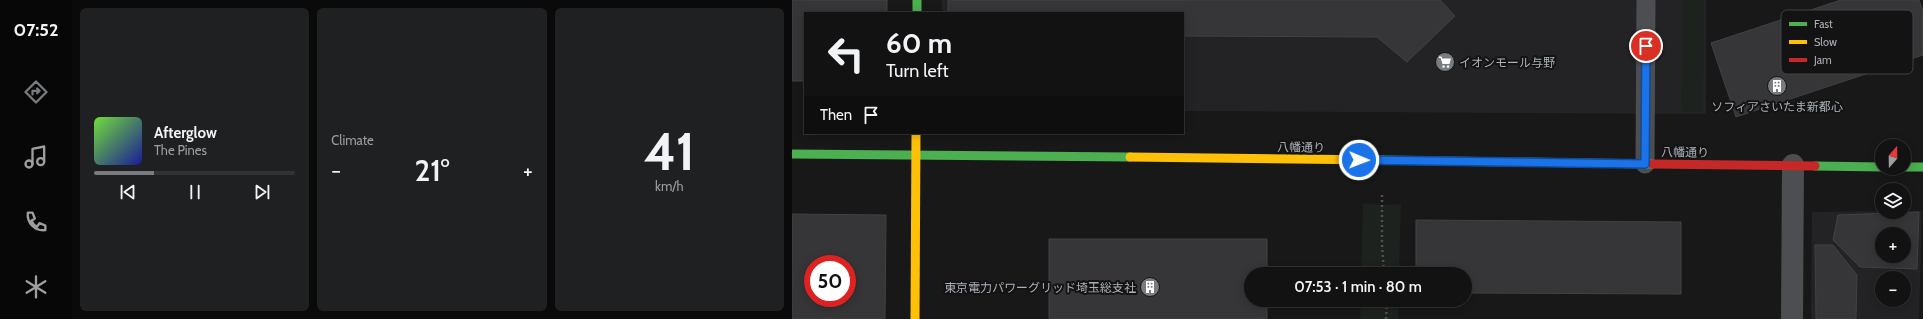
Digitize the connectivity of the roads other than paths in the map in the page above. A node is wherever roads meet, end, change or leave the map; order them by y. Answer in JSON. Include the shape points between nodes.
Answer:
{"nodes":[{"id":1,"x":917,"y":0,"type":"edge"},
{"id":2,"x":1646,"y":0,"type":"edge"},
{"id":3,"x":917,"y":12,"type":"edge"},
{"id":4,"x":916,"y":134,"type":"edge"},
{"id":5,"x":792,"y":154,"type":"edge"},
{"id":6,"x":916,"y":154,"type":"junction"},
{"id":7,"x":1645,"y":164,"type":"junction"},
{"id":8,"x":1793,"y":165,"type":"junction"},
{"id":9,"x":1875,"y":166,"type":"edge"},
{"id":10,"x":1911,"y":167,"type":"edge"},
{"id":11,"x":1923,"y":167,"type":"edge"},
{"id":12,"x":915,"y":319,"type":"edge"},
{"id":13,"x":1792,"y":319,"type":"edge"}],
"edges":[{"from":1,"to":3,"type":"main road"},
{"from":2,"to":7,"type":"lane"},
{"from":4,"to":6,"type":"main road"},
{"from":5,"to":6,"type":"main road","name":"八幡通り"},
{"from":6,"to":7,"type":"main road","name":"八幡通り"},
{"from":6,"to":12,"type":"main road"},
{"from":7,"to":8,"type":"main road","name":"八幡通り"},
{"from":8,"to":9,"type":"main road","name":"八幡通り"},
{"from":8,"to":13,"type":"street"},
{"from":10,"to":11,"type":"main road"}]}
